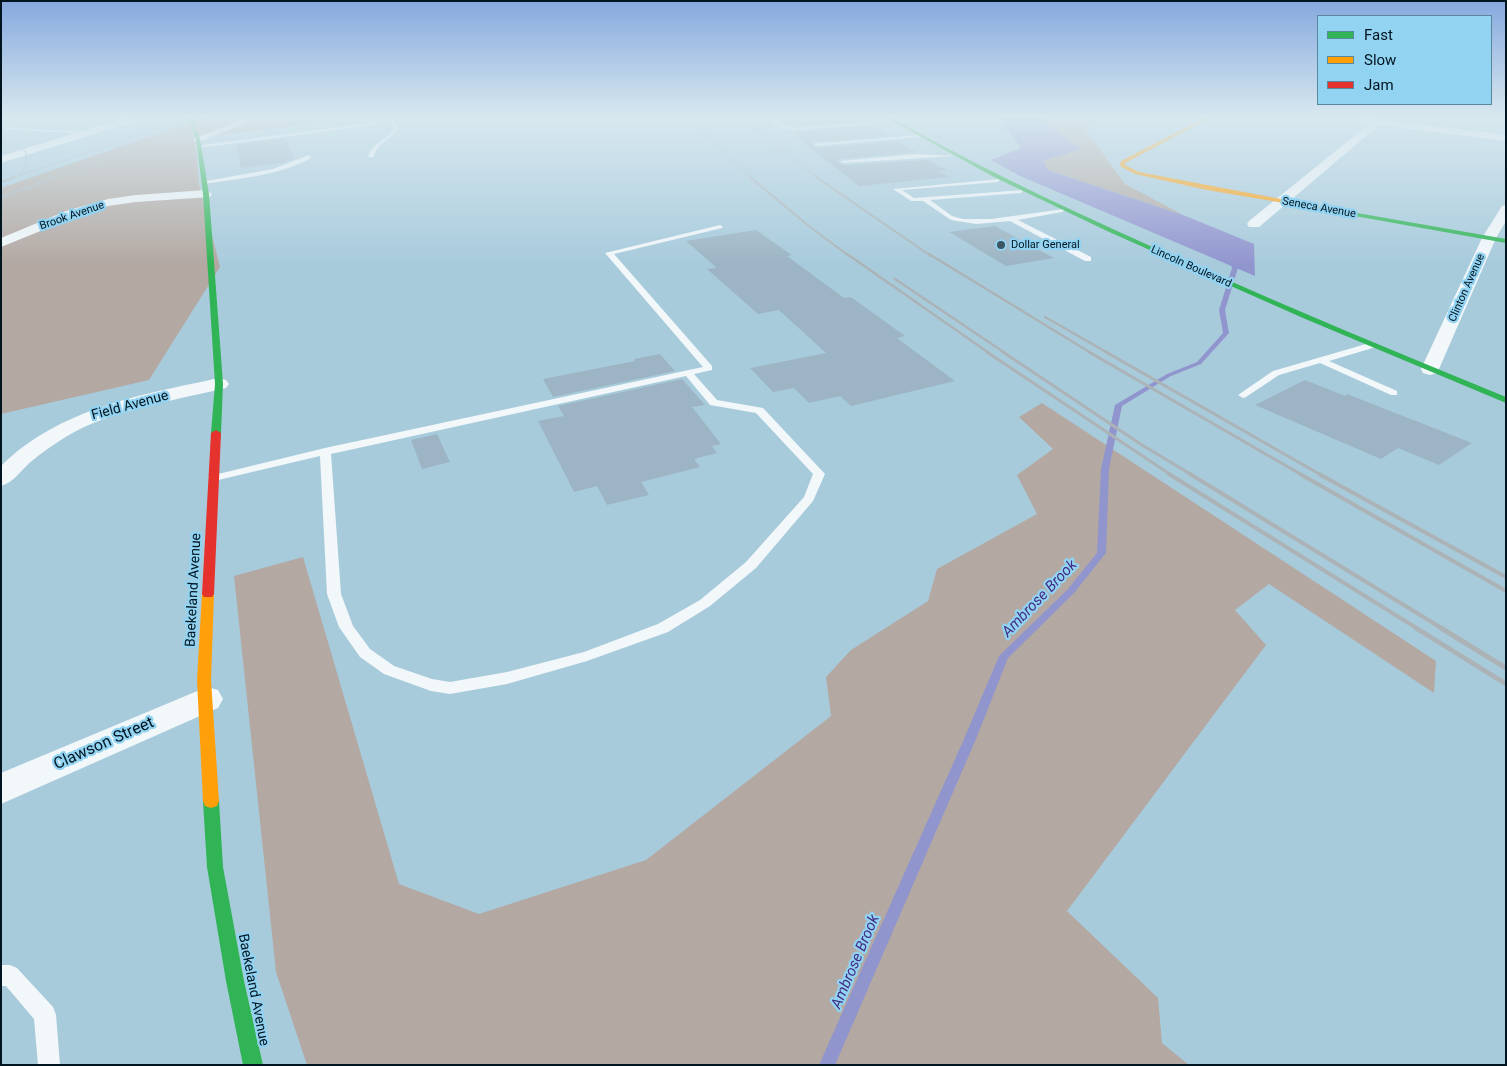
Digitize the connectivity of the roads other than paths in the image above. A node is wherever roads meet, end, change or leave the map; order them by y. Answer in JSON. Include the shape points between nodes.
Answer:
{"nodes":[{"id":1,"x":202,"y":166,"type":"edge"},
{"id":2,"x":289,"y":166,"type":"edge"},
{"id":3,"x":972,"y":166,"type":"edge"},
{"id":4,"x":1122,"y":166,"type":"edge"},
{"id":5,"x":1325,"y":166,"type":"edge"},
{"id":6,"x":998,"y":180,"type":"junction"},
{"id":7,"x":205,"y":188,"type":"junction"},
{"id":8,"x":1020,"y":191,"type":"junction"},
{"id":9,"x":924,"y":199,"type":"junction"},
{"id":10,"x":1283,"y":201,"type":"junction"},
{"id":11,"x":1506,"y":209,"type":"edge"},
{"id":12,"x":1062,"y":210,"type":"junction"},
{"id":13,"x":1010,"y":218,"type":"junction"},
{"id":14,"x":1254,"y":224,"type":"dead end"},
{"id":15,"x":720,"y":227,"type":"dead end"},
{"id":16,"x":1489,"y":238,"type":"junction"},
{"id":17,"x":1506,"y":242,"type":"edge"},
{"id":18,"x":1,"y":243,"type":"edge"},
{"id":19,"x":1088,"y":259,"type":"dead end"},
{"id":20,"x":1373,"y":345,"type":"junction"},
{"id":21,"x":1320,"y":360,"type":"junction"},
{"id":22,"x":1430,"y":369,"type":"junction"},
{"id":23,"x":688,"y":373,"type":"junction"},
{"id":24,"x":219,"y":384,"type":"junction"},
{"id":25,"x":1394,"y":393,"type":"dead end"},
{"id":26,"x":1243,"y":395,"type":"dead end"},
{"id":27,"x":1506,"y":400,"type":"edge"},
{"id":28,"x":325,"y":451,"type":"junction"},
{"id":29,"x":214,"y":478,"type":"junction"},
{"id":30,"x":1,"y":479,"type":"edge"},
{"id":31,"x":206,"y":699,"type":"junction"},
{"id":32,"x":1,"y":789,"type":"edge"},
{"id":33,"x":1,"y":976,"type":"edge"},
{"id":34,"x":49,"y":1065,"type":"edge"},
{"id":35,"x":253,"y":1065,"type":"edge"}],
"edges":[{"from":1,"to":7,"type":"street","name":"Baekeland Avenue"},
{"from":2,"to":7,"type":"lane"},
{"from":3,"to":6,"type":"street","name":"Lincoln Boulevard"},
{"from":4,"to":10,"type":"street","name":"Seneca Avenue","via":[[1133,172]]},
{"from":5,"to":10,"type":"street"},
{"from":6,"to":8,"type":"street","name":"Lincoln Boulevard"},
{"from":6,"to":9,"type":"lane","via":[[896,189],[913,200]]},
{"from":7,"to":18,"type":"street","name":"Brook Avenue","via":[[96,206]]},
{"from":7,"to":24,"type":"street","name":"Baekeland Avenue"},
{"from":8,"to":9,"type":"lane"},
{"from":8,"to":12,"type":"street","name":"Lincoln Boulevard"},
{"from":9,"to":13,"type":"lane","via":[[954,219],[990,221]]},
{"from":10,"to":14,"type":"street"},
{"from":10,"to":16,"type":"street","name":"Seneca Avenue"},
{"from":11,"to":16,"type":"street","name":"Clinton Avenue"},
{"from":12,"to":13,"type":"lane"},
{"from":12,"to":20,"type":"street","name":"Lincoln Boulevard"},
{"from":13,"to":19,"type":"lane"},
{"from":15,"to":23,"type":"lane","via":[[609,253],[709,368]]},
{"from":16,"to":17,"type":"street","name":"Seneca Avenue"},
{"from":16,"to":22,"type":"street","name":"Clinton Avenue"},
{"from":20,"to":21,"type":"lane"},
{"from":20,"to":22,"type":"street","name":"Lincoln Boulevard"},
{"from":21,"to":25,"type":"lane"},
{"from":21,"to":26,"type":"lane","via":[[1276,373]]},
{"from":22,"to":27,"type":"street","name":"Lincoln Boulevard"},
{"from":23,"to":28,"type":"lane"},
{"from":23,"to":28,"type":"lane","via":[[714,403],[759,410],[819,474],[809,498],[751,566],[705,603],[654,631],[587,656],[507,678],[450,688],[431,686],[389,670],[365,653],[346,627],[334,594]]},
{"from":24,"to":29,"type":"street","name":"Baekeland Avenue"},
{"from":24,"to":30,"type":"street","name":"Field Avenue","via":[[127,404],[85,419],[47,437]]},
{"from":28,"to":29,"type":"lane"},
{"from":29,"to":31,"type":"street","name":"Baekeland Avenue","via":[[204,680]]},
{"from":31,"to":32,"type":"street","name":"Clawson Street"},
{"from":31,"to":35,"type":"street","name":"Baekeland Avenue","via":[[215,867]]},
{"from":33,"to":34,"type":"lane","via":[[10,975],[45,1015]]}]}
